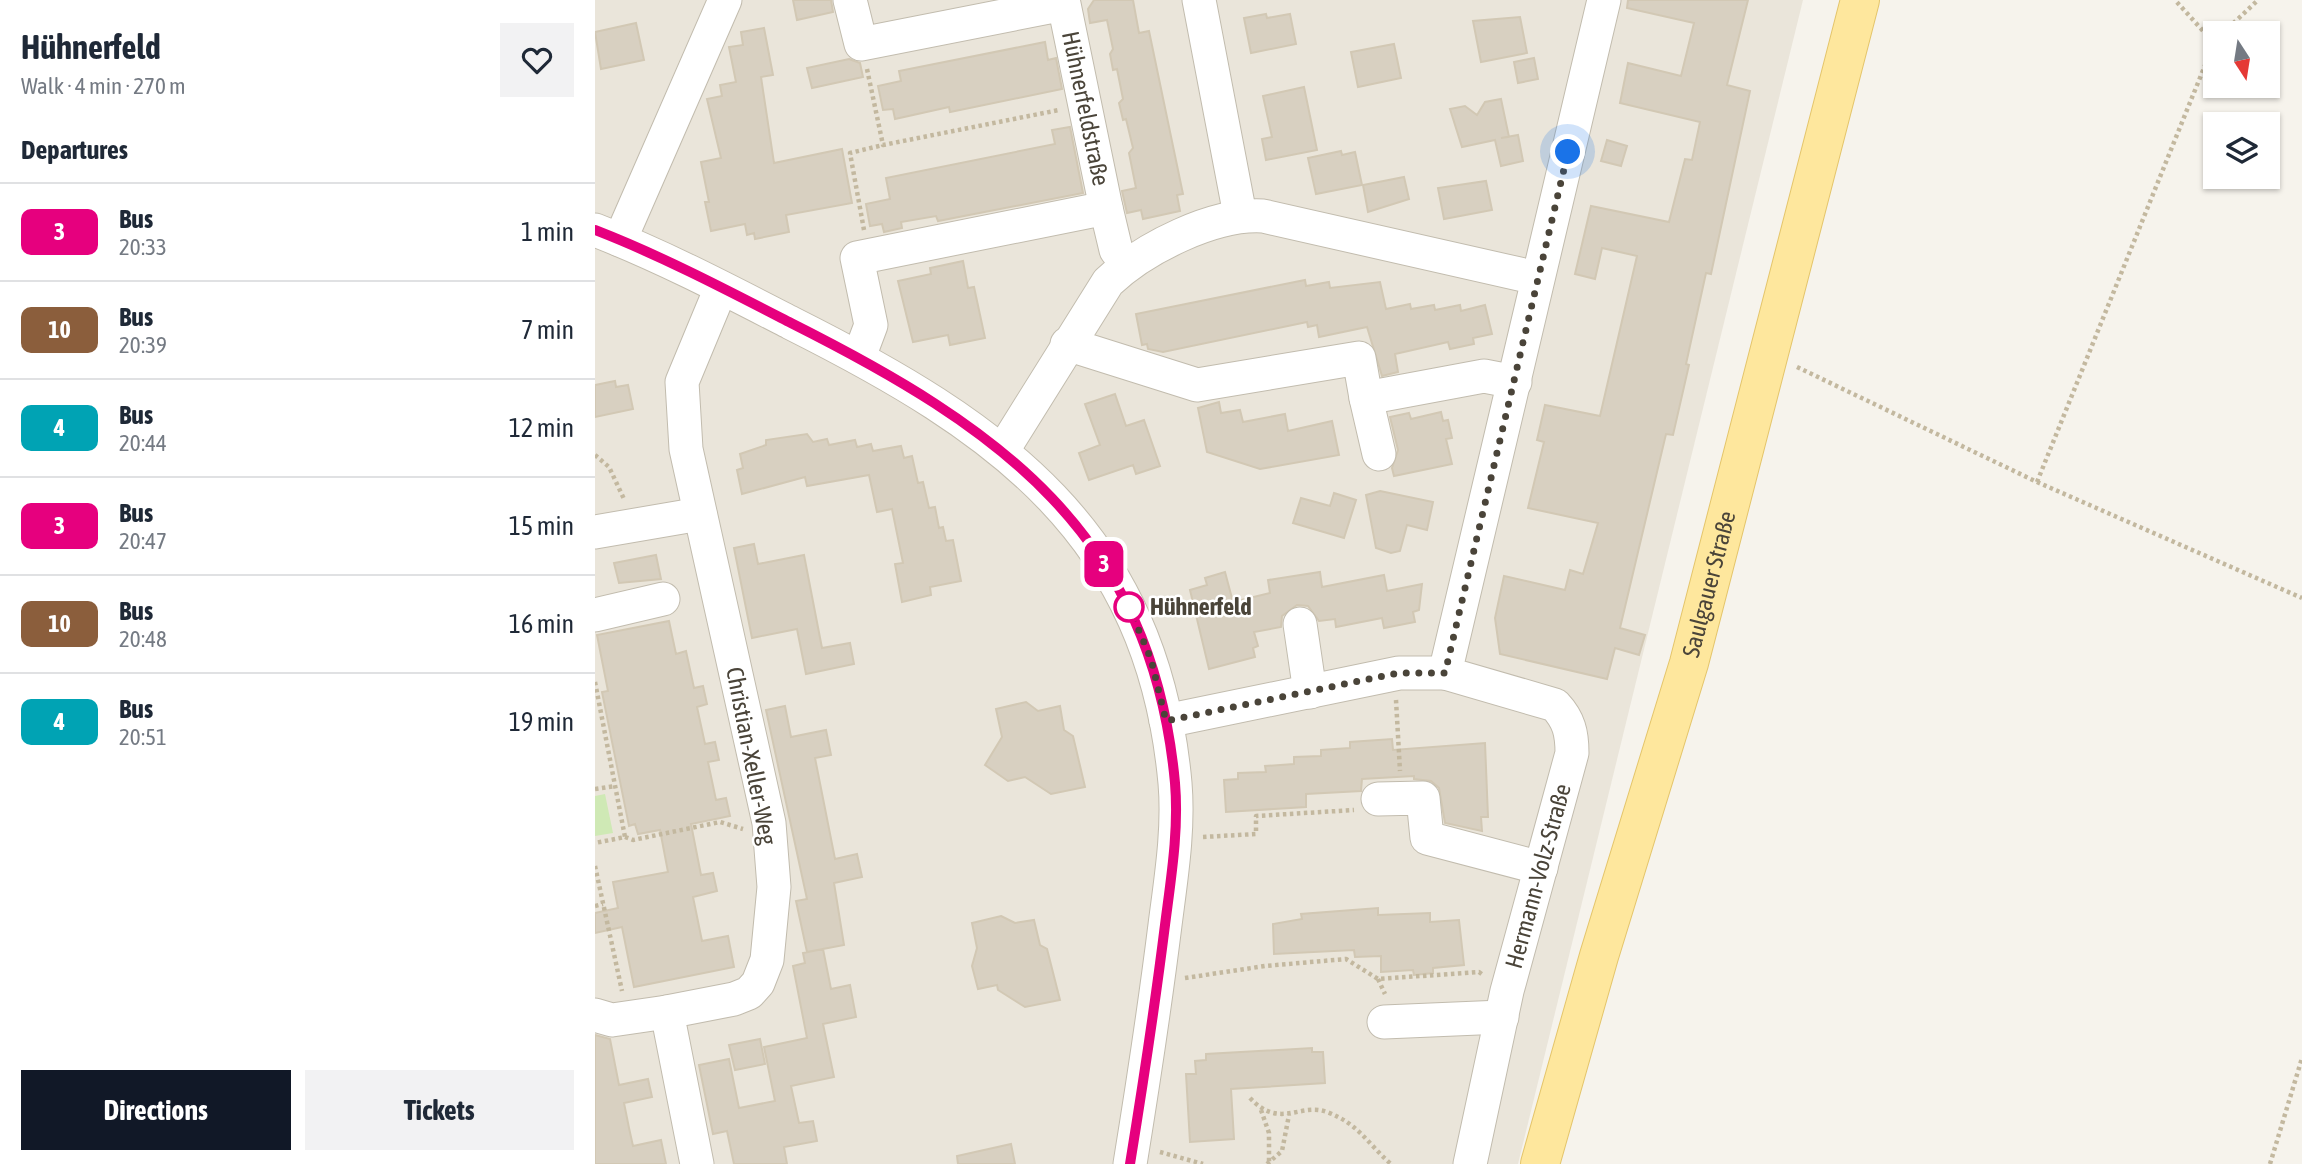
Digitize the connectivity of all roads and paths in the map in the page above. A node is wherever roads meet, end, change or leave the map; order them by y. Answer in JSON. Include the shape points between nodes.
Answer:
{"nodes":[{"id":1,"x":725,"y":0,"type":"edge"},
{"id":2,"x":850,"y":0,"type":"edge"},
{"id":3,"x":1199,"y":0,"type":"edge"},
{"id":4,"x":1604,"y":0,"type":"edge"},
{"id":5,"x":1860,"y":0,"type":"edge"},
{"id":6,"x":2175,"y":0,"type":"edge"},
{"id":7,"x":2258,"y":0,"type":"edge"},
{"id":8,"x":2236,"y":21,"type":"edge"},
{"id":9,"x":2203,"y":29,"type":"edge"},
{"id":10,"x":861,"y":44,"type":"junction"},
{"id":11,"x":2203,"y":72,"type":"edge"},
{"id":12,"x":1087,"y":104,"type":"junction"},
{"id":13,"x":883,"y":145,"type":"junction"},
{"id":14,"x":1106,"y":208,"type":"junction"},
{"id":15,"x":1240,"y":215,"type":"junction"},
{"id":16,"x":608,"y":235,"type":"edge"},
{"id":17,"x":871,"y":254,"type":"junction"},
{"id":18,"x":1127,"y":264,"type":"junction"},
{"id":19,"x":1537,"y":278,"type":"junction"},
{"id":20,"x":721,"y":288,"type":"junction"},
{"id":21,"x":1067,"y":344,"type":"junction"},
{"id":22,"x":1771,"y":355,"type":"junction"},
{"id":23,"x":859,"y":357,"type":"junction"},
{"id":24,"x":1515,"y":382,"type":"junction"},
{"id":25,"x":1366,"y":398,"type":"junction"},
{"id":26,"x":1003,"y":450,"type":"junction"},
{"id":27,"x":1379,"y":454,"type":"dead end"},
{"id":28,"x":595,"y":455,"type":"edge"},
{"id":29,"x":2037,"y":482,"type":"junction"},
{"id":30,"x":699,"y":514,"type":"junction"},
{"id":31,"x":629,"y":524,"type":"junction"},
{"id":32,"x":595,"y":532,"type":"edge"},
{"id":33,"x":2302,"y":598,"type":"edge"},
{"id":34,"x":663,"y":599,"type":"dead end"},
{"id":35,"x":595,"y":615,"type":"edge"},
{"id":36,"x":1300,"y":624,"type":"dead end"},
{"id":37,"x":1445,"y":673,"type":"junction"},
{"id":38,"x":1394,"y":674,"type":"junction"},
{"id":39,"x":595,"y":682,"type":"edge"},
{"id":40,"x":1310,"y":692,"type":"junction"},
{"id":41,"x":1166,"y":721,"type":"junction"},
{"id":42,"x":615,"y":786,"type":"junction"},
{"id":43,"x":595,"y":789,"type":"edge"},
{"id":44,"x":1390,"y":799,"type":"junction"},
{"id":45,"x":769,"y":828,"type":"junction"},
{"id":46,"x":625,"y":837,"type":"junction"},
{"id":47,"x":1199,"y":837,"type":"dead end"},
{"id":48,"x":595,"y":843,"type":"edge"},
{"id":49,"x":595,"y":866,"type":"edge"},
{"id":50,"x":1541,"y":868,"type":"junction"},
{"id":51,"x":603,"y":904,"type":"junction"},
{"id":52,"x":595,"y":906,"type":"edge"},
{"id":53,"x":1157,"y":983,"type":"junction"},
{"id":54,"x":1504,"y":1004,"type":"junction"},
{"id":55,"x":667,"y":1012,"type":"junction"},
{"id":56,"x":595,"y":1015,"type":"edge"},
{"id":57,"x":628,"y":1018,"type":"junction"},
{"id":58,"x":1384,"y":1022,"type":"dead end"},
{"id":59,"x":2302,"y":1058,"type":"edge"},
{"id":60,"x":1250,"y":1098,"type":"dead end"},
{"id":61,"x":1261,"y":1110,"type":"junction"},
{"id":62,"x":1289,"y":1115,"type":"junction"},
{"id":63,"x":1132,"y":1154,"type":"edge"},
{"id":64,"x":1268,"y":1163,"type":"edge"},
{"id":65,"x":697,"y":1164,"type":"edge"},
{"id":66,"x":1203,"y":1164,"type":"edge"},
{"id":67,"x":1391,"y":1164,"type":"edge"},
{"id":68,"x":1470,"y":1164,"type":"edge"},
{"id":69,"x":1541,"y":1164,"type":"edge"},
{"id":70,"x":2270,"y":1164,"type":"edge"}],
"edges":[{"from":1,"to":16,"type":"street"},
{"from":2,"to":10,"type":"street"},
{"from":3,"to":15,"type":"street"},
{"from":4,"to":19,"type":"street"},
{"from":5,"to":22,"type":"main road","name":"Saulgauer Straße"},
{"from":6,"to":9,"type":"path"},
{"from":7,"to":8,"type":"path"},
{"from":10,"to":12,"type":"street","name":"Hühnerfeldstraße","via":[[1064,4]]},
{"from":10,"to":13,"type":"path"},
{"from":11,"to":29,"type":"path"},
{"from":12,"to":13,"type":"path"},
{"from":12,"to":14,"type":"street","name":"Hühnerfeldstraße"},
{"from":13,"to":17,"type":"path","via":[[850,153]]},
{"from":14,"to":17,"type":"street","name":"Hühnerfeldstraße"},
{"from":14,"to":18,"type":"street","name":"Hühnerfeldstraße","via":[[1116,250]]},
{"from":15,"to":18,"type":"street"},
{"from":15,"to":19,"type":"street","via":[[1263,216]]},
{"from":16,"to":20,"type":"street"},
{"from":17,"to":23,"type":"street","via":[[857,258],[871,326]]},
{"from":18,"to":21,"type":"street","via":[[1108,282]]},
{"from":19,"to":24,"type":"street"},
{"from":20,"to":23,"type":"street"},
{"from":20,"to":30,"type":"street","name":"Christian-Xeller-Weg","via":[[682,382],[686,449]]},
{"from":21,"to":25,"type":"street","via":[[1197,385],[1359,358]]},
{"from":21,"to":26,"type":"street"},
{"from":22,"to":29,"type":"path"},
{"from":22,"to":69,"type":"main road","name":"Saulgauer Straße","via":[[1689,663]]},
{"from":23,"to":26,"type":"street"},
{"from":24,"to":25,"type":"street","via":[[1483,376]]},
{"from":24,"to":37,"type":"street"},
{"from":25,"to":27,"type":"street"},
{"from":26,"to":41,"type":"street","via":[[1056,500],[1108,571],[1151,659]]},
{"from":28,"to":31,"type":"path","via":[[609,467],[622,489]]},
{"from":29,"to":33,"type":"path"},
{"from":30,"to":31,"type":"street"},
{"from":30,"to":45,"type":"street","name":"Christian-Xeller-Weg"},
{"from":31,"to":32,"type":"street"},
{"from":34,"to":35,"type":"street"},
{"from":36,"to":40,"type":"street"},
{"from":37,"to":38,"type":"street","name":"Hermann-Volz-Straße"},
{"from":37,"to":50,"type":"street","name":"Hermann-Volz-Straße","via":[[1555,705],[1567,718],[1572,753]]},
{"from":38,"to":40,"type":"street","name":"Hermann-Volz-Straße"},
{"from":38,"to":44,"type":"path"},
{"from":39,"to":42,"type":"path"},
{"from":40,"to":41,"type":"street","name":"Hermann-Volz-Straße"},
{"from":41,"to":53,"type":"street","via":[[1175,784],[1174,850]]},
{"from":42,"to":43,"type":"path"},
{"from":42,"to":46,"type":"path"},
{"from":44,"to":47,"type":"path","via":[[1359,798],[1360,810],[1256,816],[1256,834]]},
{"from":44,"to":50,"type":"street","via":[[1423,798],[1427,838]]},
{"from":45,"to":46,"type":"path","via":[[744,830],[720,822],[633,840]]},
{"from":45,"to":55,"type":"street","name":"Christian-Xeller-Weg","via":[[773,887],[767,960],[758,983],[734,999]]},
{"from":46,"to":48,"type":"path"},
{"from":49,"to":51,"type":"path"},
{"from":50,"to":54,"type":"street","name":"Hermann-Volz-Straße"},
{"from":51,"to":52,"type":"path"},
{"from":51,"to":57,"type":"path"},
{"from":53,"to":54,"type":"path","via":[[1346,959],[1378,979],[1479,972]]},
{"from":53,"to":63,"type":"street"},
{"from":54,"to":58,"type":"street"},
{"from":54,"to":68,"type":"street","name":"Hermann-Volz-Straße"},
{"from":55,"to":57,"type":"street","name":"Christian-Xeller-Weg"},
{"from":55,"to":65,"type":"street"},
{"from":56,"to":57,"type":"street","name":"Christian-Xeller-Weg"},
{"from":59,"to":70,"type":"path"},
{"from":60,"to":61,"type":"path"},
{"from":61,"to":62,"type":"path"},
{"from":61,"to":64,"type":"path","via":[[1269,1133]]},
{"from":62,"to":64,"type":"path","via":[[1282,1151]]},
{"from":62,"to":67,"type":"path","via":[[1323,1110],[1353,1124]]},
{"from":63,"to":66,"type":"path"}]}
